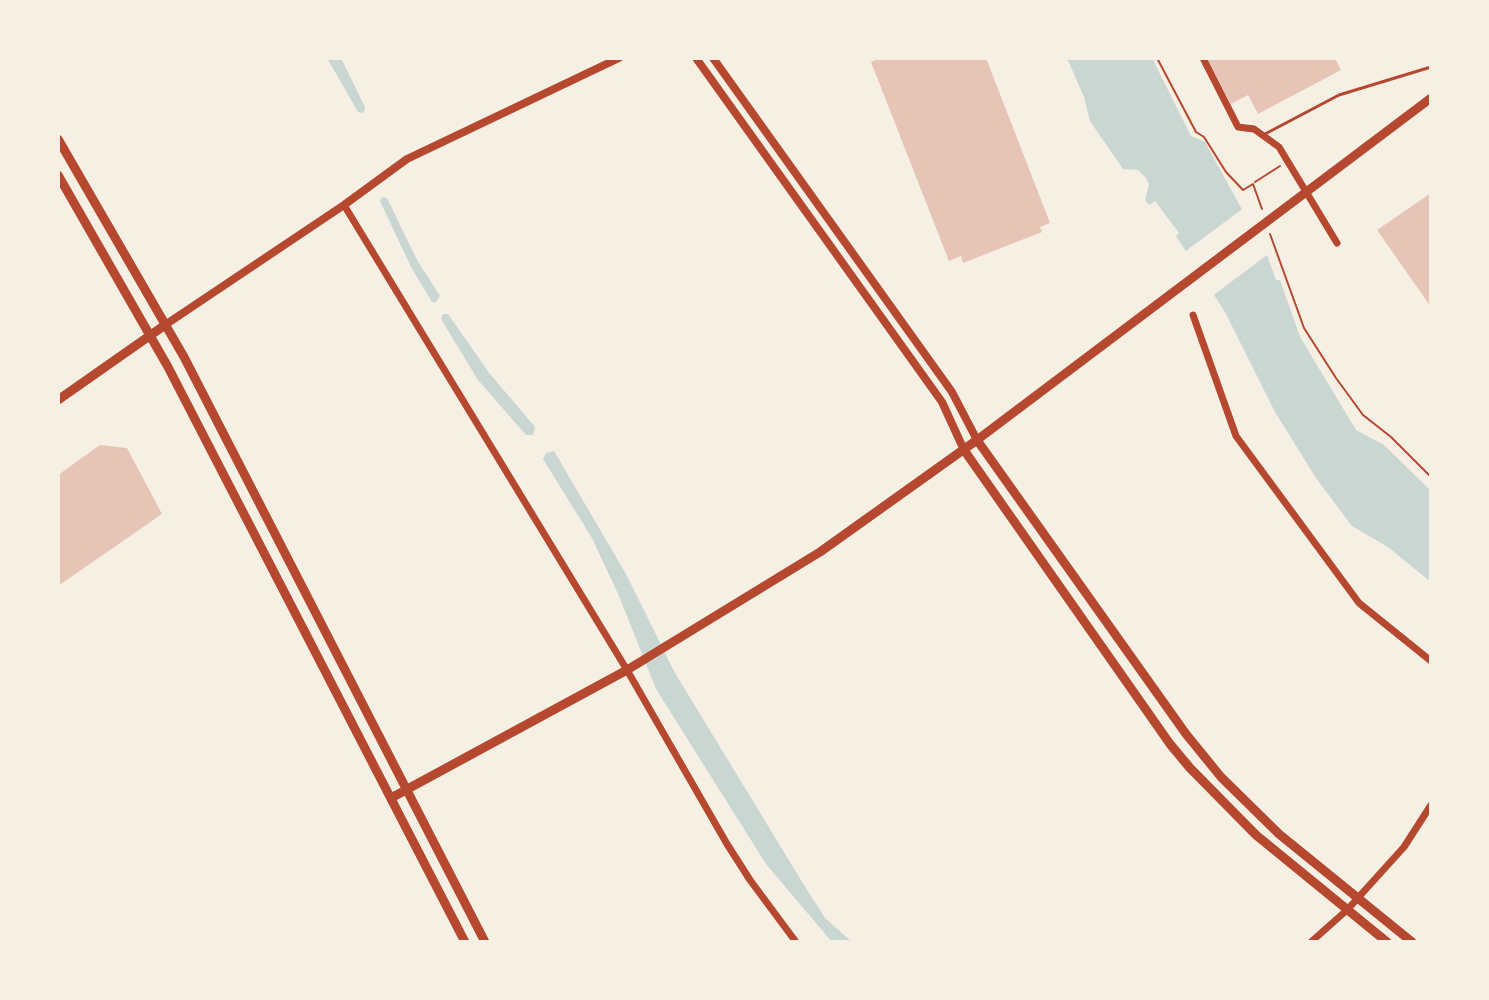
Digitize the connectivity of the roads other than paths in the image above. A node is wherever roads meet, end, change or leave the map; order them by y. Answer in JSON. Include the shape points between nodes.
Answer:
{"nodes":[{"id":1,"x":619,"y":58,"type":"edge"},
{"id":2,"x":696,"y":58,"type":"edge"},
{"id":3,"x":713,"y":58,"type":"edge"},
{"id":4,"x":1203,"y":58,"type":"edge"},
{"id":5,"x":1431,"y":67,"type":"edge"},
{"id":6,"x":1431,"y":98,"type":"edge"},
{"id":7,"x":1263,"y":136,"type":"junction"},
{"id":8,"x":58,"y":139,"type":"edge"},
{"id":9,"x":58,"y":175,"type":"edge"},
{"id":10,"x":344,"y":205,"type":"junction"},
{"id":11,"x":1337,"y":243,"type":"dead end"},
{"id":12,"x":1193,"y":315,"type":"dead end"},
{"id":13,"x":165,"y":325,"type":"junction"},
{"id":14,"x":150,"y":336,"type":"junction"},
{"id":15,"x":58,"y":400,"type":"edge"},
{"id":16,"x":977,"y":440,"type":"junction"},
{"id":17,"x":964,"y":450,"type":"junction"},
{"id":18,"x":1431,"y":661,"type":"edge"},
{"id":19,"x":630,"y":668,"type":"junction"},
{"id":20,"x":407,"y":790,"type":"junction"},
{"id":21,"x":391,"y":798,"type":"junction"},
{"id":22,"x":1431,"y":805,"type":"edge"},
{"id":23,"x":1358,"y":898,"type":"junction"},
{"id":24,"x":1347,"y":910,"type":"junction"},
{"id":25,"x":465,"y":942,"type":"edge"},
{"id":26,"x":485,"y":942,"type":"edge"},
{"id":27,"x":796,"y":942,"type":"edge"},
{"id":28,"x":1311,"y":942,"type":"edge"},
{"id":29,"x":1387,"y":942,"type":"edge"},
{"id":30,"x":1412,"y":942,"type":"edge"}],
"edges":[{"from":1,"to":10,"type":"street","via":[[417,153]]},
{"from":2,"to":17,"type":"street","via":[[942,402]]},
{"from":3,"to":16,"type":"street","via":[[952,392]]},
{"from":4,"to":7,"type":"street","via":[[1238,127]]},
{"from":5,"to":7,"type":"lane","via":[[1339,95]]},
{"from":6,"to":16,"type":"main road"},
{"from":7,"to":11,"type":"street","via":[[1279,147]]},
{"from":8,"to":13,"type":"main road"},
{"from":9,"to":14,"type":"main road"},
{"from":10,"to":13,"type":"street"},
{"from":10,"to":19,"type":"street"},
{"from":12,"to":18,"type":"street","via":[[1236,436],[1359,603]]},
{"from":13,"to":14,"type":"main road"},
{"from":13,"to":20,"type":"main road"},
{"from":14,"to":15,"type":"main road"},
{"from":14,"to":21,"type":"main road"},
{"from":16,"to":17,"type":"main road"},
{"from":16,"to":23,"type":"main road","via":[[1204,757],[1266,823]]},
{"from":17,"to":19,"type":"main road","via":[[789,572]]},
{"from":17,"to":24,"type":"main road","via":[[1170,744],[1256,835]]},
{"from":19,"to":20,"type":"main road"},
{"from":19,"to":27,"type":"street","via":[[727,844]]},
{"from":20,"to":21,"type":"main road"},
{"from":20,"to":26,"type":"main road"},
{"from":21,"to":25,"type":"main road"},
{"from":22,"to":23,"type":"street","via":[[1404,847]]},
{"from":23,"to":24,"type":"street"},
{"from":23,"to":30,"type":"main road"},
{"from":24,"to":28,"type":"street"},
{"from":24,"to":29,"type":"main road"}]}
